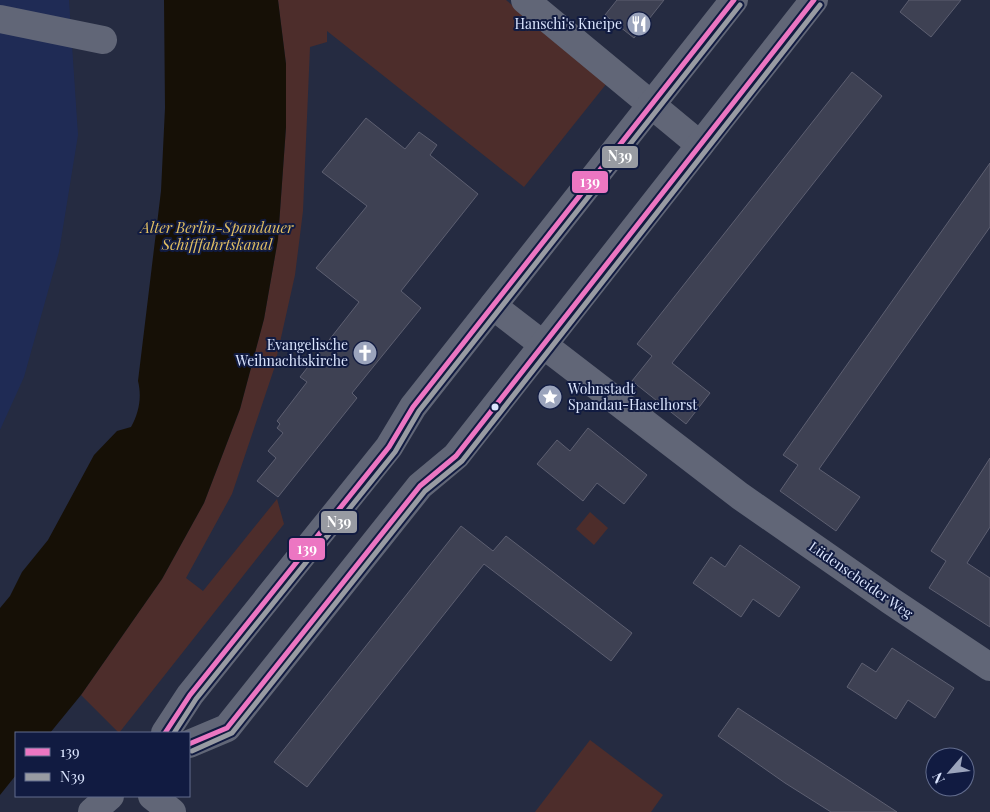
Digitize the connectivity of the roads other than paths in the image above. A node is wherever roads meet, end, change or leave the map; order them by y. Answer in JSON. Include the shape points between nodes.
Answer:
{"nodes":[{"id":1,"x":525,"y":0,"type":"edge"},
{"id":2,"x":734,"y":0,"type":"edge"},
{"id":3,"x":814,"y":0,"type":"edge"},
{"id":4,"x":0,"y":19,"type":"edge"},
{"id":5,"x":103,"y":40,"type":"dead end"},
{"id":6,"x":652,"y":105,"type":"junction"},
{"id":7,"x":700,"y":145,"type":"junction"},
{"id":8,"x":493,"y":306,"type":"junction"},
{"id":9,"x":543,"y":344,"type":"junction"},
{"id":10,"x":990,"y":667,"type":"edge"},
{"id":11,"x":166,"y":732,"type":"edge"},
{"id":12,"x":190,"y":744,"type":"edge"},
{"id":13,"x":109,"y":797,"type":"edge"},
{"id":14,"x":153,"y":797,"type":"edge"},
{"id":15,"x":92,"y":812,"type":"edge"},
{"id":16,"x":172,"y":812,"type":"edge"}],
"edges":[{"from":1,"to":6,"type":"street"},
{"from":2,"to":6,"type":"street"},
{"from":3,"to":7,"type":"street"},
{"from":4,"to":5,"type":"street"},
{"from":6,"to":7,"type":"street"},
{"from":6,"to":8,"type":"street"},
{"from":7,"to":9,"type":"street"},
{"from":8,"to":9,"type":"street","name":"Lüdenscheider Weg"},
{"from":8,"to":11,"type":"street","via":[[413,407],[389,447],[190,695]]},
{"from":9,"to":10,"type":"street","name":"Lüdenscheider Weg","via":[[740,496]]},
{"from":9,"to":12,"type":"street","via":[[456,456],[420,486],[228,728]]},
{"from":13,"to":15,"type":"street"},
{"from":14,"to":16,"type":"street"}]}
